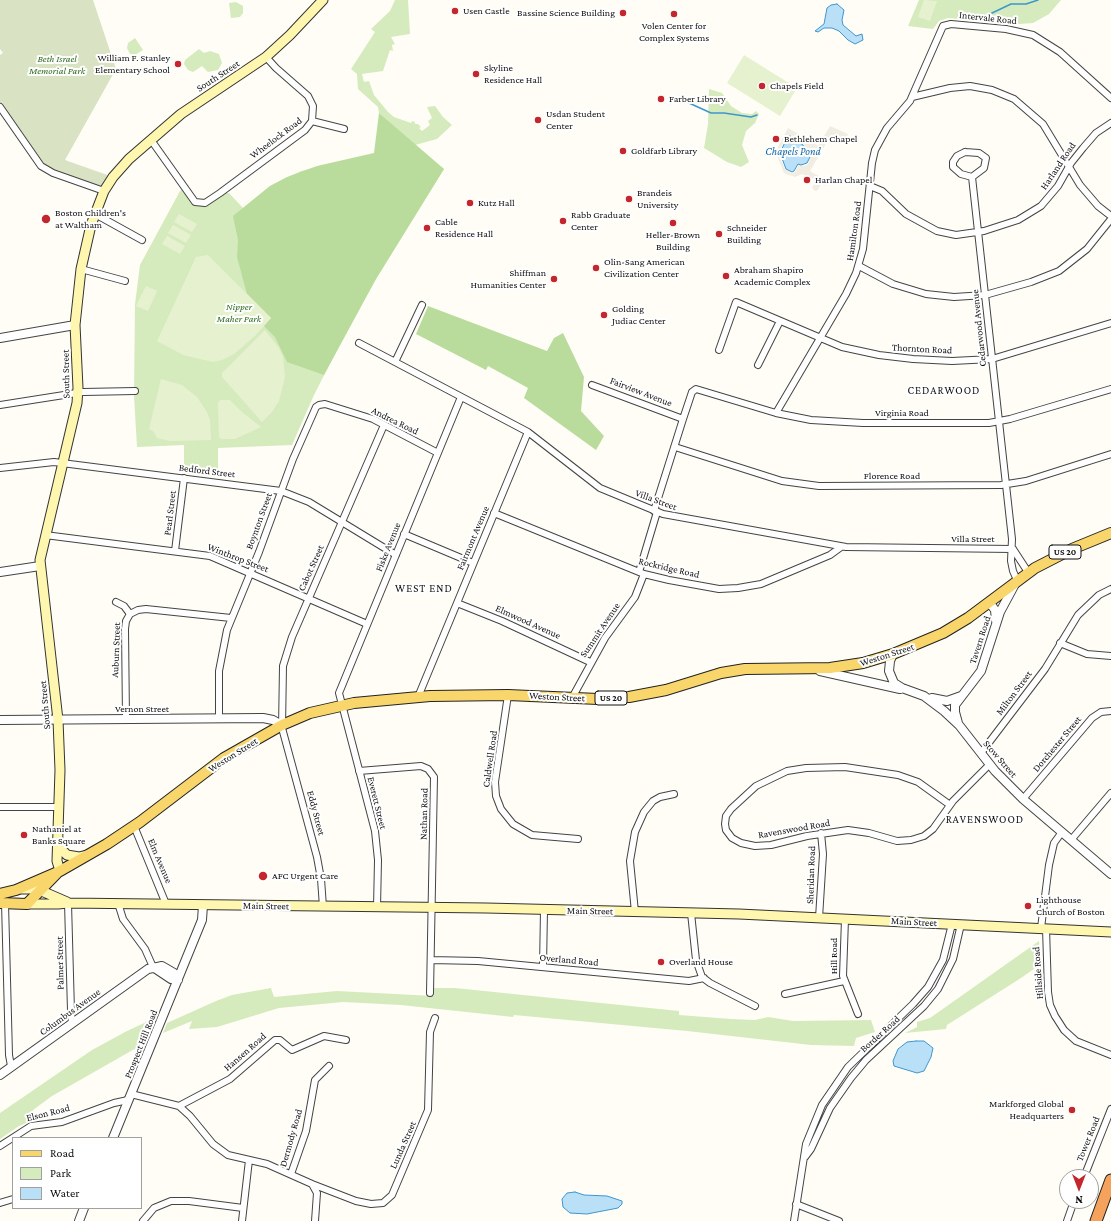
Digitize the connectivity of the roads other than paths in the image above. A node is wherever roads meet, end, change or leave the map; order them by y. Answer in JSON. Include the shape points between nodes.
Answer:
{"nodes":[{"id":1,"x":323,"y":0,"type":"edge"},
{"id":2,"x":944,"y":25,"type":"joint"},
{"id":3,"x":266,"y":56,"type":"junction"},
{"id":4,"x":912,"y":97,"type":"junction"},
{"id":5,"x":1111,"y":98,"type":"edge"},
{"id":6,"x":0,"y":107,"type":"edge"},
{"id":7,"x":312,"y":121,"type":"junction"},
{"id":8,"x":1111,"y":123,"type":"edge"},
{"id":9,"x":344,"y":129,"type":"dead end"},
{"id":10,"x":151,"y":140,"type":"junction"},
{"id":11,"x":1069,"y":167,"type":"junction"},
{"id":12,"x":972,"y":177,"type":"junction"},
{"id":13,"x":870,"y":186,"type":"junction"},
{"id":14,"x":104,"y":191,"type":"junction"},
{"id":15,"x":95,"y":214,"type":"junction"},
{"id":16,"x":1111,"y":217,"type":"edge"},
{"id":17,"x":978,"y":232,"type":"junction"},
{"id":18,"x":142,"y":240,"type":"dead end"},
{"id":19,"x":859,"y":266,"type":"junction"},
{"id":20,"x":81,"y":269,"type":"junction"},
{"id":21,"x":125,"y":281,"type":"dead end"},
{"id":22,"x":985,"y":295,"type":"junction"},
{"id":23,"x":422,"y":305,"type":"dead end"},
{"id":24,"x":780,"y":321,"type":"junction"},
{"id":25,"x":1111,"y":323,"type":"edge"},
{"id":26,"x":75,"y":325,"type":"junction"},
{"id":27,"x":0,"y":338,"type":"edge"},
{"id":28,"x":820,"y":338,"type":"junction"},
{"id":29,"x":359,"y":343,"type":"dead end"},
{"id":30,"x":719,"y":350,"type":"dead end"},
{"id":31,"x":992,"y":359,"type":"junction"},
{"id":32,"x":395,"y":362,"type":"junction"},
{"id":33,"x":758,"y":365,"type":"dead end"},
{"id":34,"x":592,"y":385,"type":"dead end"},
{"id":35,"x":1111,"y":389,"type":"edge"},
{"id":36,"x":694,"y":390,"type":"joint"},
{"id":37,"x":135,"y":391,"type":"dead end"},
{"id":38,"x":78,"y":393,"type":"junction"},
{"id":39,"x":461,"y":397,"type":"junction"},
{"id":40,"x":0,"y":405,"type":"edge"},
{"id":41,"x":319,"y":405,"type":"joint"},
{"id":42,"x":776,"y":413,"type":"junction"},
{"id":43,"x":683,"y":419,"type":"junction"},
{"id":44,"x":998,"y":422,"type":"junction"},
{"id":45,"x":384,"y":425,"type":"junction"},
{"id":46,"x":528,"y":432,"type":"junction"},
{"id":47,"x":675,"y":447,"type":"junction"},
{"id":48,"x":438,"y":453,"type":"junction"},
{"id":49,"x":1111,"y":454,"type":"edge"},
{"id":50,"x":63,"y":463,"type":"junction"},
{"id":51,"x":0,"y":468,"type":"edge"},
{"id":52,"x":184,"y":478,"type":"junction"},
{"id":53,"x":1006,"y":485,"type":"junction"},
{"id":54,"x":281,"y":491,"type":"junction"},
{"id":55,"x":656,"y":512,"type":"junction"},
{"id":56,"x":494,"y":513,"type":"junction"},
{"id":57,"x":342,"y":522,"type":"junction"},
{"id":58,"x":1111,"y":533,"type":"edge"},
{"id":59,"x":404,"y":534,"type":"junction"},
{"id":60,"x":45,"y":535,"type":"junction"},
{"id":61,"x":841,"y":547,"type":"junction"},
{"id":62,"x":1013,"y":549,"type":"junction"},
{"id":63,"x":175,"y":551,"type":"junction"},
{"id":64,"x":396,"y":555,"type":"junction"},
{"id":65,"x":473,"y":562,"type":"junction"},
{"id":66,"x":40,"y":566,"type":"junction"},
{"id":67,"x":0,"y":572,"type":"edge"},
{"id":68,"x":1028,"y":572,"type":"junction"},
{"id":69,"x":250,"y":573,"type":"junction"},
{"id":70,"x":642,"y":573,"type":"junction"},
{"id":71,"x":1017,"y":580,"type":"junction"},
{"id":72,"x":1111,"y":589,"type":"edge"},
{"id":73,"x":308,"y":598,"type":"junction"},
{"id":74,"x":116,"y":602,"type":"dead end"},
{"id":75,"x":989,"y":602,"type":"junction"},
{"id":76,"x":456,"y":603,"type":"junction"},
{"id":77,"x":130,"y":614,"type":"junction"},
{"id":78,"x":231,"y":618,"type":"junction"},
{"id":79,"x":367,"y":624,"type":"junction"},
{"id":80,"x":995,"y":628,"type":"junction"},
{"id":81,"x":1060,"y":643,"type":"junction"},
{"id":82,"x":893,"y":654,"type":"junction"},
{"id":83,"x":1111,"y":656,"type":"edge"},
{"id":84,"x":590,"y":662,"type":"junction"},
{"id":85,"x":800,"y":668,"type":"junction"},
{"id":86,"x":908,"y":690,"type":"junction"},
{"id":87,"x":920,"y":694,"type":"junction"},
{"id":88,"x":508,"y":695,"type":"junction"},
{"id":89,"x":418,"y":696,"type":"junction"},
{"id":90,"x":961,"y":696,"type":"junction"},
{"id":91,"x":572,"y":698,"type":"junction"},
{"id":92,"x":341,"y":705,"type":"junction"},
{"id":93,"x":1111,"y":711,"type":"edge"},
{"id":94,"x":219,"y":718,"type":"junction"},
{"id":95,"x":126,"y":719,"type":"junction"},
{"id":96,"x":0,"y":720,"type":"edge"},
{"id":97,"x":58,"y":720,"type":"junction"},
{"id":98,"x":282,"y":725,"type":"junction"},
{"id":99,"x":959,"y":725,"type":"junction"},
{"id":100,"x":981,"y":753,"type":"junction"},
{"id":101,"x":990,"y":764,"type":"junction"},
{"id":102,"x":359,"y":771,"type":"junction"},
{"id":103,"x":1111,"y":793,"type":"edge"},
{"id":104,"x":674,"y":794,"type":"dead end"},
{"id":105,"x":1023,"y":799,"type":"junction"},
{"id":106,"x":950,"y":805,"type":"junction"},
{"id":107,"x":0,"y":807,"type":"edge"},
{"id":108,"x":59,"y":807,"type":"junction"},
{"id":109,"x":134,"y":826,"type":"junction"},
{"id":110,"x":1062,"y":832,"type":"junction"},
{"id":111,"x":821,"y":834,"type":"junction"},
{"id":112,"x":578,"y":839,"type":"dead end"},
{"id":113,"x":1071,"y":840,"type":"junction"},
{"id":114,"x":58,"y":841,"type":"junction"},
{"id":115,"x":87,"y":855,"type":"junction"},
{"id":116,"x":60,"y":871,"type":"junction"},
{"id":117,"x":1111,"y":874,"type":"edge"},
{"id":118,"x":37,"y":889,"type":"junction"},
{"id":119,"x":2,"y":900,"type":"edge"},
{"id":120,"x":68,"y":903,"type":"junction"},
{"id":121,"x":27,"y":904,"type":"junction"},
{"id":122,"x":43,"y":904,"type":"junction"},
{"id":123,"x":118,"y":904,"type":"junction"},
{"id":124,"x":166,"y":904,"type":"junction"},
{"id":125,"x":203,"y":905,"type":"junction"},
{"id":126,"x":322,"y":907,"type":"junction"},
{"id":127,"x":377,"y":908,"type":"junction"},
{"id":128,"x":432,"y":908,"type":"junction"},
{"id":129,"x":544,"y":910,"type":"junction"},
{"id":130,"x":635,"y":912,"type":"junction"},
{"id":131,"x":691,"y":913,"type":"junction"},
{"id":132,"x":819,"y":918,"type":"junction"},
{"id":133,"x":845,"y":919,"type":"junction"},
{"id":134,"x":956,"y":924,"type":"junction"},
{"id":135,"x":1043,"y":928,"type":"junction"},
{"id":136,"x":1111,"y":932,"type":"edge"},
{"id":137,"x":431,"y":960,"type":"junction"},
{"id":138,"x":153,"y":967,"type":"junction"},
{"id":139,"x":543,"y":967,"type":"junction"},
{"id":140,"x":704,"y":978,"type":"junction"},
{"id":141,"x":177,"y":979,"type":"junction"},
{"id":142,"x":844,"y":981,"type":"junction"},
{"id":143,"x":430,"y":993,"type":"dead end"},
{"id":144,"x":786,"y":994,"type":"dead end"},
{"id":145,"x":755,"y":1006,"type":"dead end"},
{"id":146,"x":858,"y":1014,"type":"dead end"},
{"id":147,"x":435,"y":1018,"type":"dead end"},
{"id":148,"x":72,"y":1023,"type":"junction"},
{"id":149,"x":346,"y":1040,"type":"dead end"},
{"id":150,"x":1111,"y":1055,"type":"edge"},
{"id":151,"x":11,"y":1066,"type":"junction"},
{"id":152,"x":329,"y":1066,"type":"dead end"},
{"id":153,"x":0,"y":1074,"type":"edge"},
{"id":154,"x":129,"y":1097,"type":"junction"},
{"id":155,"x":179,"y":1106,"type":"junction"},
{"id":156,"x":1111,"y":1109,"type":"edge"},
{"id":157,"x":13,"y":1137,"type":"edge"},
{"id":158,"x":112,"y":1137,"type":"edge"},
{"id":159,"x":12,"y":1138,"type":"edge"},
{"id":160,"x":0,"y":1146,"type":"edge"},
{"id":161,"x":805,"y":1157,"type":"junction"},
{"id":162,"x":249,"y":1160,"type":"junction"},
{"id":163,"x":1087,"y":1169,"type":"edge"},
{"id":164,"x":291,"y":1174,"type":"junction"},
{"id":165,"x":1111,"y":1180,"type":"edge"},
{"id":166,"x":312,"y":1184,"type":"junction"},
{"id":167,"x":12,"y":1199,"type":"edge"},
{"id":168,"x":0,"y":1203,"type":"edge"},
{"id":169,"x":796,"y":1204,"type":"junction"},
{"id":170,"x":243,"y":1208,"type":"junction"},
{"id":171,"x":84,"y":1209,"type":"edge"},
{"id":172,"x":1071,"y":1209,"type":"edge"},
{"id":173,"x":79,"y":1221,"type":"edge"},
{"id":174,"x":143,"y":1221,"type":"edge"},
{"id":175,"x":242,"y":1221,"type":"edge"},
{"id":176,"x":315,"y":1221,"type":"edge"},
{"id":177,"x":794,"y":1221,"type":"edge"},
{"id":178,"x":839,"y":1221,"type":"edge"},
{"id":179,"x":1067,"y":1221,"type":"edge"},
{"id":180,"x":1096,"y":1221,"type":"edge"}],
"edges":[{"from":1,"to":3,"type":"main road","name":"South Street"},
{"from":2,"to":4,"type":"street","name":"Hamilton Road"},
{"from":2,"to":5,"type":"street","name":"Intervale Road","via":[[1019,30],[1037,36],[1051,45]]},
{"from":3,"to":7,"type":"street","name":"Wheelock Road","via":[[308,96],[313,110]]},
{"from":3,"to":10,"type":"main road","name":"South Street","via":[[181,114]]},
{"from":4,"to":11,"type":"street","via":[[966,86],[1006,95],[1040,120]]},
{"from":4,"to":13,"type":"street","name":"Hamilton Road","via":[[877,145]]},
{"from":6,"to":14,"type":"street","via":[[40,166]]},
{"from":7,"to":9,"type":"street"},
{"from":7,"to":10,"type":"street","name":"Wheelock Road","via":[[305,130],[207,202],[200,204],[190,196]]},
{"from":8,"to":11,"type":"street","name":"Harland Road","via":[[1091,138]]},
{"from":10,"to":14,"type":"main road","name":"South Street","via":[[121,168]]},
{"from":11,"to":16,"type":"street","via":[[1092,200]]},
{"from":11,"to":17,"type":"street","name":"Harland Road","via":[[1052,194],[1035,211],[1010,223]]},
{"from":12,"to":12,"type":"street","via":[[961,174],[954,168],[953,162],[959,154],[971,152],[985,156],[986,166]]},
{"from":12,"to":17,"type":"street","name":"Cedarwood Avenue"},
{"from":13,"to":17,"type":"street","name":"Harland Road","via":[[880,190],[906,214],[937,231],[951,235]]},
{"from":13,"to":19,"type":"street","name":"Hamilton Road"},
{"from":14,"to":15,"type":"main road","name":"South Street"},
{"from":15,"to":18,"type":"street"},
{"from":15,"to":20,"type":"main road","name":"South Street"},
{"from":16,"to":22,"type":"street","via":[[1087,249],[1064,268],[1040,279]]},
{"from":17,"to":22,"type":"street","name":"Cedarwood Avenue"},
{"from":19,"to":22,"type":"street","via":[[918,292],[948,296]]},
{"from":19,"to":28,"type":"street","name":"Hamilton Road","via":[[848,291]]},
{"from":20,"to":21,"type":"street"},
{"from":20,"to":26,"type":"main road","name":"South Street"},
{"from":22,"to":31,"type":"street","name":"Cedarwood Avenue"},
{"from":23,"to":32,"type":"street"},
{"from":24,"to":28,"type":"street","name":"Thornton Road"},
{"from":24,"to":30,"type":"street","name":"Thornton Road","via":[[736,302]]},
{"from":24,"to":33,"type":"street"},
{"from":25,"to":31,"type":"street","name":"Thornton Road"},
{"from":26,"to":27,"type":"street"},
{"from":26,"to":38,"type":"main road","name":"South Street"},
{"from":28,"to":31,"type":"street","name":"Thornton Road","via":[[853,350],[899,358],[946,361]]},
{"from":28,"to":42,"type":"street","name":"Hamilton Road"},
{"from":29,"to":32,"type":"street","name":"Villa Street"},
{"from":31,"to":44,"type":"street","name":"Cedarwood Avenue"},
{"from":32,"to":39,"type":"street","name":"Villa Street"},
{"from":34,"to":43,"type":"street","name":"Fairview Avenue"},
{"from":35,"to":44,"type":"street","name":"Virginia Road"},
{"from":36,"to":42,"type":"street","name":"Virginia Road","via":[[702,389]]},
{"from":36,"to":43,"type":"street","name":"Summit Avenue"},
{"from":37,"to":38,"type":"street"},
{"from":38,"to":40,"type":"street"},
{"from":38,"to":50,"type":"main road","name":"South Street","via":[[75,417]]},
{"from":39,"to":46,"type":"street","name":"Villa Street"},
{"from":39,"to":48,"type":"street","name":"Fiske Avenue"},
{"from":41,"to":45,"type":"street","name":"Andrea Road","via":[[325,404]]},
{"from":41,"to":54,"type":"street","name":"Boynton Street","via":[[311,417]]},
{"from":42,"to":44,"type":"street","name":"Virginia Road","via":[[837,422]]},
{"from":43,"to":47,"type":"street","name":"Summit Avenue"},
{"from":44,"to":53,"type":"street","name":"Cedarwood Avenue"},
{"from":45,"to":48,"type":"street","name":"Andrea Road"},
{"from":45,"to":57,"type":"street","name":"Cabot Street"},
{"from":46,"to":55,"type":"street","name":"Villa Street","via":[[595,485]]},
{"from":46,"to":56,"type":"street","name":"Fairmont Avenue"},
{"from":47,"to":53,"type":"street","name":"Florence Road","via":[[776,480],[805,485]]},
{"from":47,"to":55,"type":"street","name":"Summit Avenue"},
{"from":48,"to":59,"type":"street","name":"Fiske Avenue"},
{"from":49,"to":53,"type":"street","name":"Florence Road"},
{"from":50,"to":51,"type":"street","name":"Bedford Street","via":[[49,462]]},
{"from":50,"to":52,"type":"street","name":"Bedford Street"},
{"from":50,"to":60,"type":"main road","name":"South Street"},
{"from":52,"to":54,"type":"street","name":"Bedford Street"},
{"from":52,"to":63,"type":"street","name":"Pearl Street"},
{"from":53,"to":62,"type":"street","name":"Cedarwood Avenue"},
{"from":54,"to":57,"type":"street","name":"Bedford Street","via":[[309,502]]},
{"from":54,"to":69,"type":"street","name":"Boynton Street"},
{"from":55,"to":61,"type":"street","name":"Villa Street"},
{"from":55,"to":70,"type":"street","name":"Summit Avenue"},
{"from":56,"to":65,"type":"street","name":"Fairmont Avenue"},
{"from":56,"to":70,"type":"street","name":"Rockridge Road"},
{"from":57,"to":64,"type":"street","name":"Bedford Street"},
{"from":57,"to":73,"type":"street","name":"Cabot Street"},
{"from":58,"to":68,"type":"main road","name":"Weston Street","number":"US 20","via":[[1063,553]]},
{"from":59,"to":64,"type":"street","name":"Fiske Avenue"},
{"from":59,"to":65,"type":"street"},
{"from":60,"to":63,"type":"street","name":"Winthrop Street"},
{"from":60,"to":66,"type":"main road","name":"South Street"},
{"from":61,"to":62,"type":"street","name":"Villa Street"},
{"from":61,"to":70,"type":"street","name":"Rockridge Road","via":[[830,556],[780,576],[738,588],[708,587]]},
{"from":62,"to":68,"type":"street","name":"Cedarwood Avenue"},
{"from":62,"to":71,"type":"street","name":"Cedarwood Avenue","via":[[1012,566]]},
{"from":63,"to":69,"type":"street","name":"Winthrop Street","via":[[210,556]]},
{"from":64,"to":79,"type":"street","name":"Fiske Avenue"},
{"from":65,"to":76,"type":"street","name":"Fairmont Avenue"},
{"from":66,"to":67,"type":"street"},
{"from":66,"to":97,"type":"main road","name":"South Street"},
{"from":68,"to":71,"type":"main road","name":"Weston Street","number":"US 20"},
{"from":69,"to":73,"type":"street","name":"Winthrop Street"},
{"from":69,"to":78,"type":"street","name":"Boynton Street"},
{"from":70,"to":84,"type":"street","name":"Summit Avenue","via":[[632,601]]},
{"from":71,"to":75,"type":"main road","name":"Weston Street","number":"US 20"},
{"from":71,"to":80,"type":"street","name":"Tavern Road","via":[[1002,607]]},
{"from":72,"to":81,"type":"street","name":"Milton Street","via":[[1085,607]]},
{"from":73,"to":79,"type":"street","name":"Winthrop Street"},
{"from":73,"to":98,"type":"street","name":"Cabot Street","via":[[284,658]]},
{"from":74,"to":77,"type":"street","via":[[124,606]]},
{"from":75,"to":80,"type":"street","via":[[995,612]]},
{"from":75,"to":82,"type":"main road","name":"Weston Street","number":"US 20","via":[[943,633]]},
{"from":76,"to":84,"type":"street","name":"Elmwood Avenue"},
{"from":76,"to":89,"type":"street","name":"Fairmont Avenue"},
{"from":77,"to":78,"type":"street","name":"Auburn Street","via":[[143,609]]},
{"from":77,"to":95,"type":"street","name":"Auburn Street","via":[[125,629]]},
{"from":78,"to":94,"type":"street","name":"Boynton Street","via":[[221,660]]},
{"from":79,"to":92,"type":"street","name":"Fiske Avenue","via":[[339,691]]},
{"from":80,"to":90,"type":"street","name":"Tavern Road","via":[[981,671]]},
{"from":81,"to":83,"type":"street","via":[[1087,654]]},
{"from":81,"to":100,"type":"street","name":"Milton Street"},
{"from":82,"to":85,"type":"main road","name":"Weston Street","number":"US 20","via":[[850,666]]},
{"from":82,"to":86,"type":"street","name":"Stow Street","via":[[889,667],[890,677],[898,686]]},
{"from":84,"to":91,"type":"street","name":"Summit Avenue"},
{"from":85,"to":86,"type":"street"},
{"from":85,"to":91,"type":"main road","name":"Weston Street","number":"US 20","via":[[730,671],[636,696]]},
{"from":86,"to":87,"type":"street","name":"Stow Street"},
{"from":87,"to":90,"type":"street","via":[[944,702]]},
{"from":87,"to":99,"type":"street","name":"Stow Street","via":[[936,704]]},
{"from":88,"to":89,"type":"main road","name":"Weston Street","number":"US 20"},
{"from":88,"to":91,"type":"main road","name":"Weston Street","number":"US 20"},
{"from":88,"to":112,"type":"street","name":"Caldwell Road","via":[[495,782],[496,796],[501,809],[513,824],[534,835]]},
{"from":89,"to":92,"type":"main road","name":"Weston Street","number":"US 20"},
{"from":90,"to":99,"type":"street","name":"Tavern Road","via":[[955,708]]},
{"from":92,"to":98,"type":"main road","name":"Weston Street","number":"US 20"},
{"from":92,"to":102,"type":"street","name":"Everett Street"},
{"from":93,"to":105,"type":"street","name":"Dorchester Street","via":[[1101,712],[1092,718]]},
{"from":94,"to":95,"type":"street","name":"Vernon Street"},
{"from":94,"to":98,"type":"street","name":"Vernon Street","via":[[265,718]]},
{"from":95,"to":97,"type":"street","name":"Vernon Street"},
{"from":96,"to":97,"type":"street","name":"Vernon Street"},
{"from":97,"to":108,"type":"main road","name":"South Street"},
{"from":98,"to":109,"type":"main road","name":"Weston Street","number":"US 20","via":[[224,758]]},
{"from":98,"to":126,"type":"street","name":"Eddy Street","via":[[317,857]]},
{"from":99,"to":100,"type":"street","name":"Stow Street"},
{"from":100,"to":101,"type":"street","name":"Stow Street"},
{"from":101,"to":105,"type":"street","name":"Stow Street"},
{"from":101,"to":106,"type":"street","name":"Ravenswood Road"},
{"from":102,"to":127,"type":"street","name":"Everett Street","via":[[376,842]]},
{"from":102,"to":128,"type":"street","name":"Nathan Road","via":[[421,766],[434,775]]},
{"from":103,"to":113,"type":"street"},
{"from":104,"to":130,"type":"street","via":[[660,797],[651,803],[633,836],[630,861]]},
{"from":105,"to":110,"type":"street","name":"Stow Street"},
{"from":106,"to":111,"type":"street","name":"Ravenswood Road","via":[[933,829],[924,836],[912,840],[897,840],[854,831]]},
{"from":106,"to":111,"type":"street","name":"Ravenswood Road","via":[[925,786],[906,777],[856,768],[811,767],[787,771],[756,786],[731,809],[725,821],[726,830],[732,838],[755,846]]},
{"from":107,"to":108,"type":"street"},
{"from":108,"to":114,"type":"main road","name":"South Street"},
{"from":109,"to":115,"type":"main road","name":"Weston Street","number":"US 20"},
{"from":109,"to":124,"type":"street","name":"Elm Avenue"},
{"from":110,"to":113,"type":"street","name":"Stow Street"},
{"from":110,"to":135,"type":"street","name":"Hillside Road","via":[[1054,842],[1046,882]]},
{"from":111,"to":132,"type":"street","name":"Sheridan Road","via":[[823,854]]},
{"from":113,"to":117,"type":"street","name":"Stow Street"},
{"from":114,"to":115,"type":"main road","via":[[66,854],[76,857]]},
{"from":114,"to":116,"type":"main road","name":"South Street","via":[[57,864]]},
{"from":115,"to":116,"type":"main road","name":"Weston Street","number":"US 20"},
{"from":116,"to":118,"type":"main road","name":"Weston Street","number":"US 20"},
{"from":118,"to":119,"type":"main road","name":"Weston Street","number":"US 20","via":[[16,890]]},
{"from":118,"to":120,"type":"main road","name":"Main Street"},
{"from":118,"to":121,"type":"main road","name":"Weston Street","number":"US 20"},
{"from":118,"to":122,"type":"main road"},
{"from":119,"to":121,"type":"main road","name":"Main Street"},
{"from":119,"to":151,"type":"street"},
{"from":120,"to":122,"type":"main road","name":"Main Street"},
{"from":120,"to":123,"type":"main road","name":"Main Street"},
{"from":120,"to":148,"type":"street","name":"Palmer Street"},
{"from":121,"to":122,"type":"main road","name":"Main Street"},
{"from":123,"to":124,"type":"main road","name":"Main Street"},
{"from":123,"to":138,"type":"street","via":[[123,919],[145,949]]},
{"from":124,"to":125,"type":"main road","name":"Main Street"},
{"from":125,"to":126,"type":"main road","name":"Main Street"},
{"from":125,"to":141,"type":"street","name":"Prospect Hill Road","via":[[202,920]]},
{"from":126,"to":127,"type":"main road","name":"Main Street"},
{"from":127,"to":128,"type":"main road","name":"Main Street"},
{"from":128,"to":129,"type":"main road","name":"Main Street"},
{"from":128,"to":137,"type":"street"},
{"from":129,"to":130,"type":"main road","name":"Main Street"},
{"from":129,"to":139,"type":"street"},
{"from":130,"to":131,"type":"main road","name":"Main Street"},
{"from":131,"to":132,"type":"main road","name":"Main Street"},
{"from":131,"to":140,"type":"street","via":[[696,960]]},
{"from":132,"to":133,"type":"main road","name":"Main Street"},
{"from":133,"to":134,"type":"main road","name":"Main Street"},
{"from":133,"to":142,"type":"street","name":"Hill Road"},
{"from":134,"to":135,"type":"main road","name":"Main Street"},
{"from":134,"to":161,"type":"street","name":"Border Road","via":[[935,978],[913,1004],[865,1049],[829,1094],[806,1144]]},
{"from":134,"to":161,"type":"street","name":"Border Road","via":[[953,959],[938,989],[851,1078],[830,1108]]},
{"from":135,"to":136,"type":"main road","name":"Main Street"},
{"from":135,"to":150,"type":"street","name":"Hillside Road","via":[[1048,997],[1054,1016],[1076,1041]]},
{"from":137,"to":139,"type":"street","name":"Overland Road"},
{"from":137,"to":143,"type":"street"},
{"from":138,"to":141,"type":"street","via":[[164,966],[174,973]]},
{"from":138,"to":148,"type":"street","name":"Columbus Avenue"},
{"from":139,"to":140,"type":"street","name":"Overland Road","via":[[689,981]]},
{"from":140,"to":145,"type":"street","via":[[710,984]]},
{"from":141,"to":154,"type":"street","name":"Prospect Hill Road"},
{"from":142,"to":144,"type":"street"},
{"from":142,"to":146,"type":"street","name":"Hill Road"},
{"from":147,"to":166,"type":"street","name":"Lunda Street","via":[[430,1032],[428,1110],[392,1195],[383,1202],[371,1204]]},
{"from":148,"to":151,"type":"street","name":"Columbus Avenue"},
{"from":149,"to":155,"type":"street","name":"Hansen Road","via":[[324,1036],[292,1050],[280,1040],[274,1040],[230,1079]]},
{"from":151,"to":153,"type":"street","name":"Columbus Avenue"},
{"from":152,"to":164,"type":"street","name":"Dermody Road","via":[[315,1080],[306,1132]]},
{"from":154,"to":155,"type":"street","name":"Prospect Hill Road"},
{"from":154,"to":157,"type":"street","name":"Elson Road","via":[[62,1122],[31,1126]]},
{"from":154,"to":158,"type":"street"},
{"from":155,"to":162,"type":"street","via":[[220,1150],[236,1158]]},
{"from":156,"to":163,"type":"street","name":"Tower Road"},
{"from":159,"to":160,"type":"street","name":"Elson Road"},
{"from":161,"to":169,"type":"street","name":"Border Road"},
{"from":162,"to":164,"type":"street"},
{"from":162,"to":170,"type":"street"},
{"from":164,"to":166,"type":"street"},
{"from":165,"to":180,"type":"highway"},
{"from":166,"to":176,"type":"street","via":[[317,1198]]},
{"from":167,"to":168,"type":"street"},
{"from":169,"to":177,"type":"street","name":"Border Road"},
{"from":169,"to":178,"type":"street"},
{"from":170,"to":174,"type":"street","via":[[171,1201],[154,1208]]},
{"from":170,"to":175,"type":"street"},
{"from":171,"to":173,"type":"street"},
{"from":172,"to":179,"type":"street"}]}
